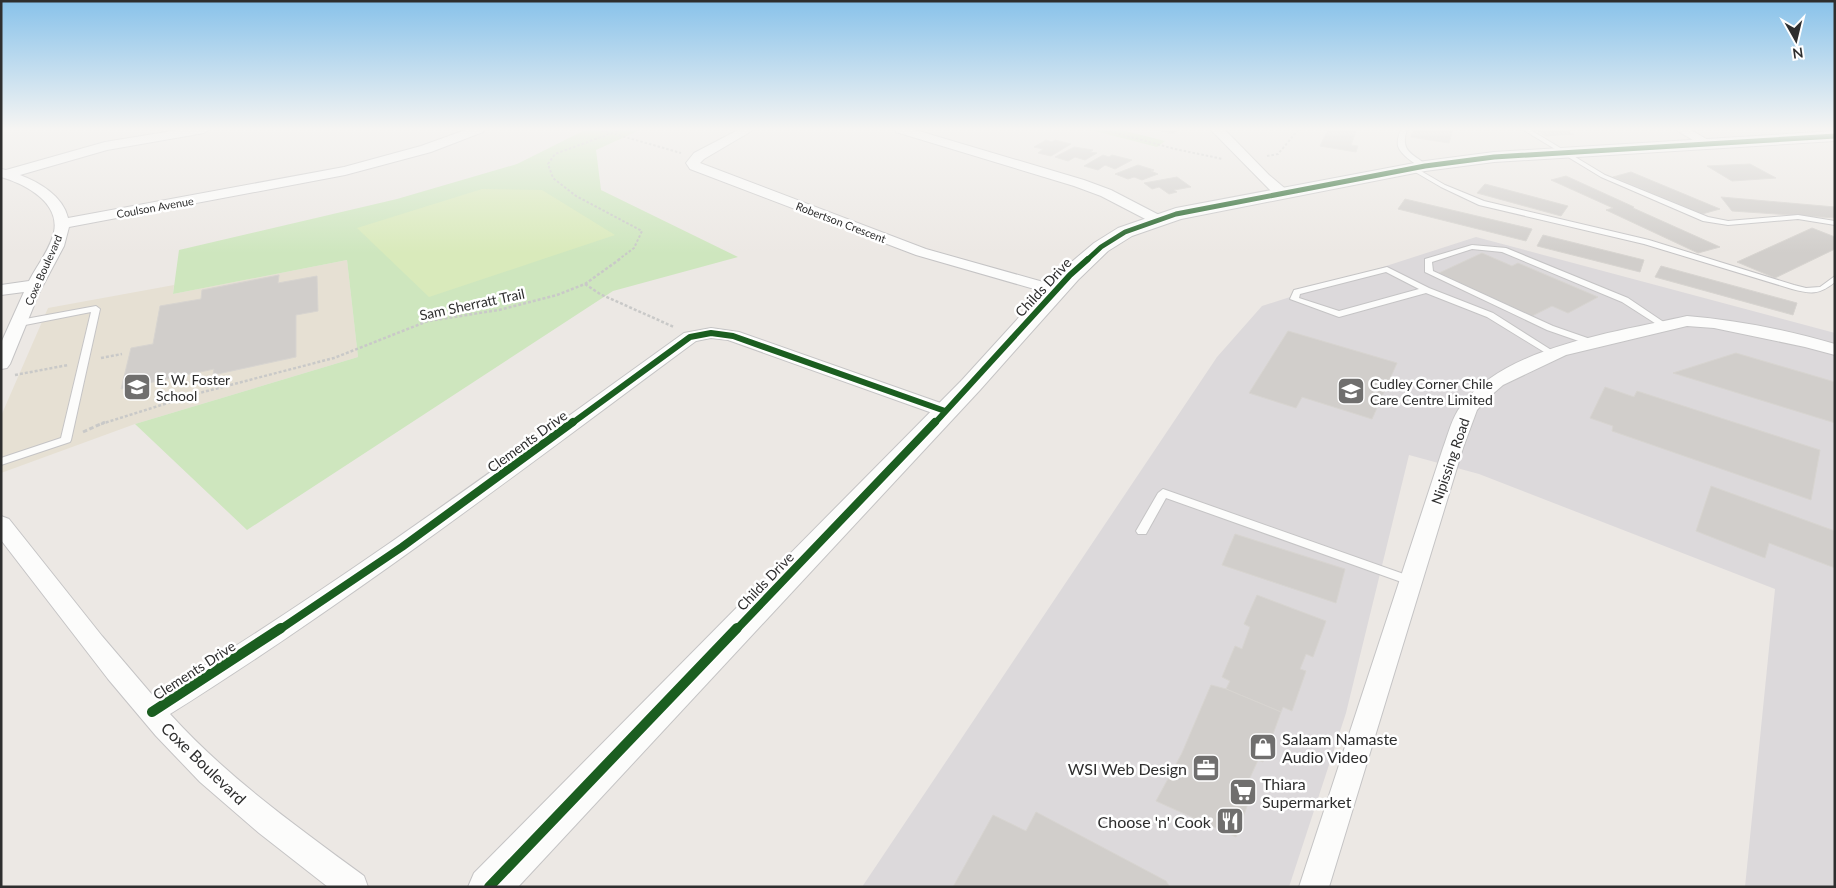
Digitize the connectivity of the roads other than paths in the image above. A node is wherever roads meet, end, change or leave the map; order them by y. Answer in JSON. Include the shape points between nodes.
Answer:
{"nodes":[{"id":1,"x":347,"y":170,"type":"edge"},
{"id":2,"x":703,"y":170,"type":"edge"},
{"id":3,"x":1037,"y":170,"type":"edge"},
{"id":4,"x":1256,"y":170,"type":"edge"},
{"id":5,"x":1401,"y":170,"type":"edge"},
{"id":6,"x":1423,"y":170,"type":"edge"},
{"id":7,"x":1594,"y":170,"type":"edge"},
{"id":8,"x":4,"y":173,"type":"edge"},
{"id":9,"x":1283,"y":194,"type":"junction"},
{"id":10,"x":1158,"y":220,"type":"junction"},
{"id":11,"x":1835,"y":223,"type":"edge"},
{"id":12,"x":62,"y":224,"type":"junction"},
{"id":13,"x":1835,"y":278,"type":"edge"},
{"id":14,"x":35,"y":285,"type":"junction"},
{"id":15,"x":1,"y":290,"type":"edge"},
{"id":16,"x":1055,"y":290,"type":"junction"},
{"id":17,"x":1426,"y":290,"type":"junction"},
{"id":18,"x":20,"y":322,"type":"junction"},
{"id":19,"x":1664,"y":325,"type":"junction"},
{"id":20,"x":1593,"y":343,"type":"junction"},
{"id":21,"x":1835,"y":350,"type":"edge"},
{"id":22,"x":1552,"y":354,"type":"junction"},
{"id":23,"x":6,"y":370,"type":"edge"},
{"id":24,"x":945,"y":411,"type":"junction"},
{"id":25,"x":1,"y":462,"type":"edge"},
{"id":26,"x":1,"y":524,"type":"edge"},
{"id":27,"x":1142,"y":531,"type":"dead end"},
{"id":28,"x":1411,"y":581,"type":"junction"},
{"id":29,"x":152,"y":712,"type":"junction"},
{"id":30,"x":353,"y":887,"type":"edge"},
{"id":31,"x":489,"y":887,"type":"edge"},
{"id":32,"x":1314,"y":887,"type":"edge"}],
"edges":[{"from":1,"to":12,"type":"street","name":"Coulson Avenue"},
{"from":2,"to":16,"type":"street","name":"Robertson Crescent","via":[[902,245]]},
{"from":3,"to":10,"type":"street","via":[[1114,197]]},
{"from":4,"to":9,"type":"street"},
{"from":5,"to":9,"type":"street","name":"Childs Drive"},
{"from":6,"to":13,"type":"lane","via":[[1443,186],[1482,203],[1646,242],[1792,287],[1822,289]]},
{"from":7,"to":11,"type":"lane","via":[[1706,219],[1728,223],[1798,217]]},
{"from":8,"to":12,"type":"street","name":"Coxe Boulevard","via":[[45,195],[57,209]]},
{"from":9,"to":10,"type":"street","name":"Childs Drive"},
{"from":10,"to":16,"type":"street","name":"Childs Drive","via":[[1125,232],[1101,248]]},
{"from":12,"to":14,"type":"street","name":"Coxe Boulevard","via":[[59,238]]},
{"from":14,"to":15,"type":"street"},
{"from":14,"to":18,"type":"street","name":"Coxe Boulevard"},
{"from":16,"to":24,"type":"street","name":"Childs Drive"},
{"from":17,"to":17,"type":"lane","via":[[1388,269],[1297,292],[1294,299],[1339,314]]},
{"from":17,"to":22,"type":"lane","via":[[1490,314]]},
{"from":18,"to":23,"type":"street","name":"Coxe Boulevard"},
{"from":18,"to":25,"type":"lane","via":[[96,309],[66,440]]},
{"from":19,"to":20,"type":"street","name":"Nipissing Road"},
{"from":19,"to":20,"type":"lane","via":[[1625,300],[1503,250],[1472,247],[1428,261],[1429,272],[1550,328]]},
{"from":19,"to":21,"type":"street","name":"Nipissing Road","via":[[1687,320],[1714,323]]},
{"from":20,"to":22,"type":"street","name":"Nipissing Road"},
{"from":22,"to":28,"type":"street","name":"Nipissing Road","via":[[1496,381],[1468,409]]},
{"from":24,"to":29,"type":"street","name":"Clements Drive","via":[[733,336],[702,332],[690,337],[402,547]]},
{"from":24,"to":31,"type":"street","name":"Childs Drive"},
{"from":26,"to":29,"type":"street","name":"Coxe Boulevard"},
{"from":27,"to":28,"type":"lane","via":[[1164,493]]},
{"from":28,"to":32,"type":"street","name":"Nipissing Road"},
{"from":29,"to":30,"type":"street","name":"Coxe Boulevard","via":[[191,755],[245,804]]}]}
